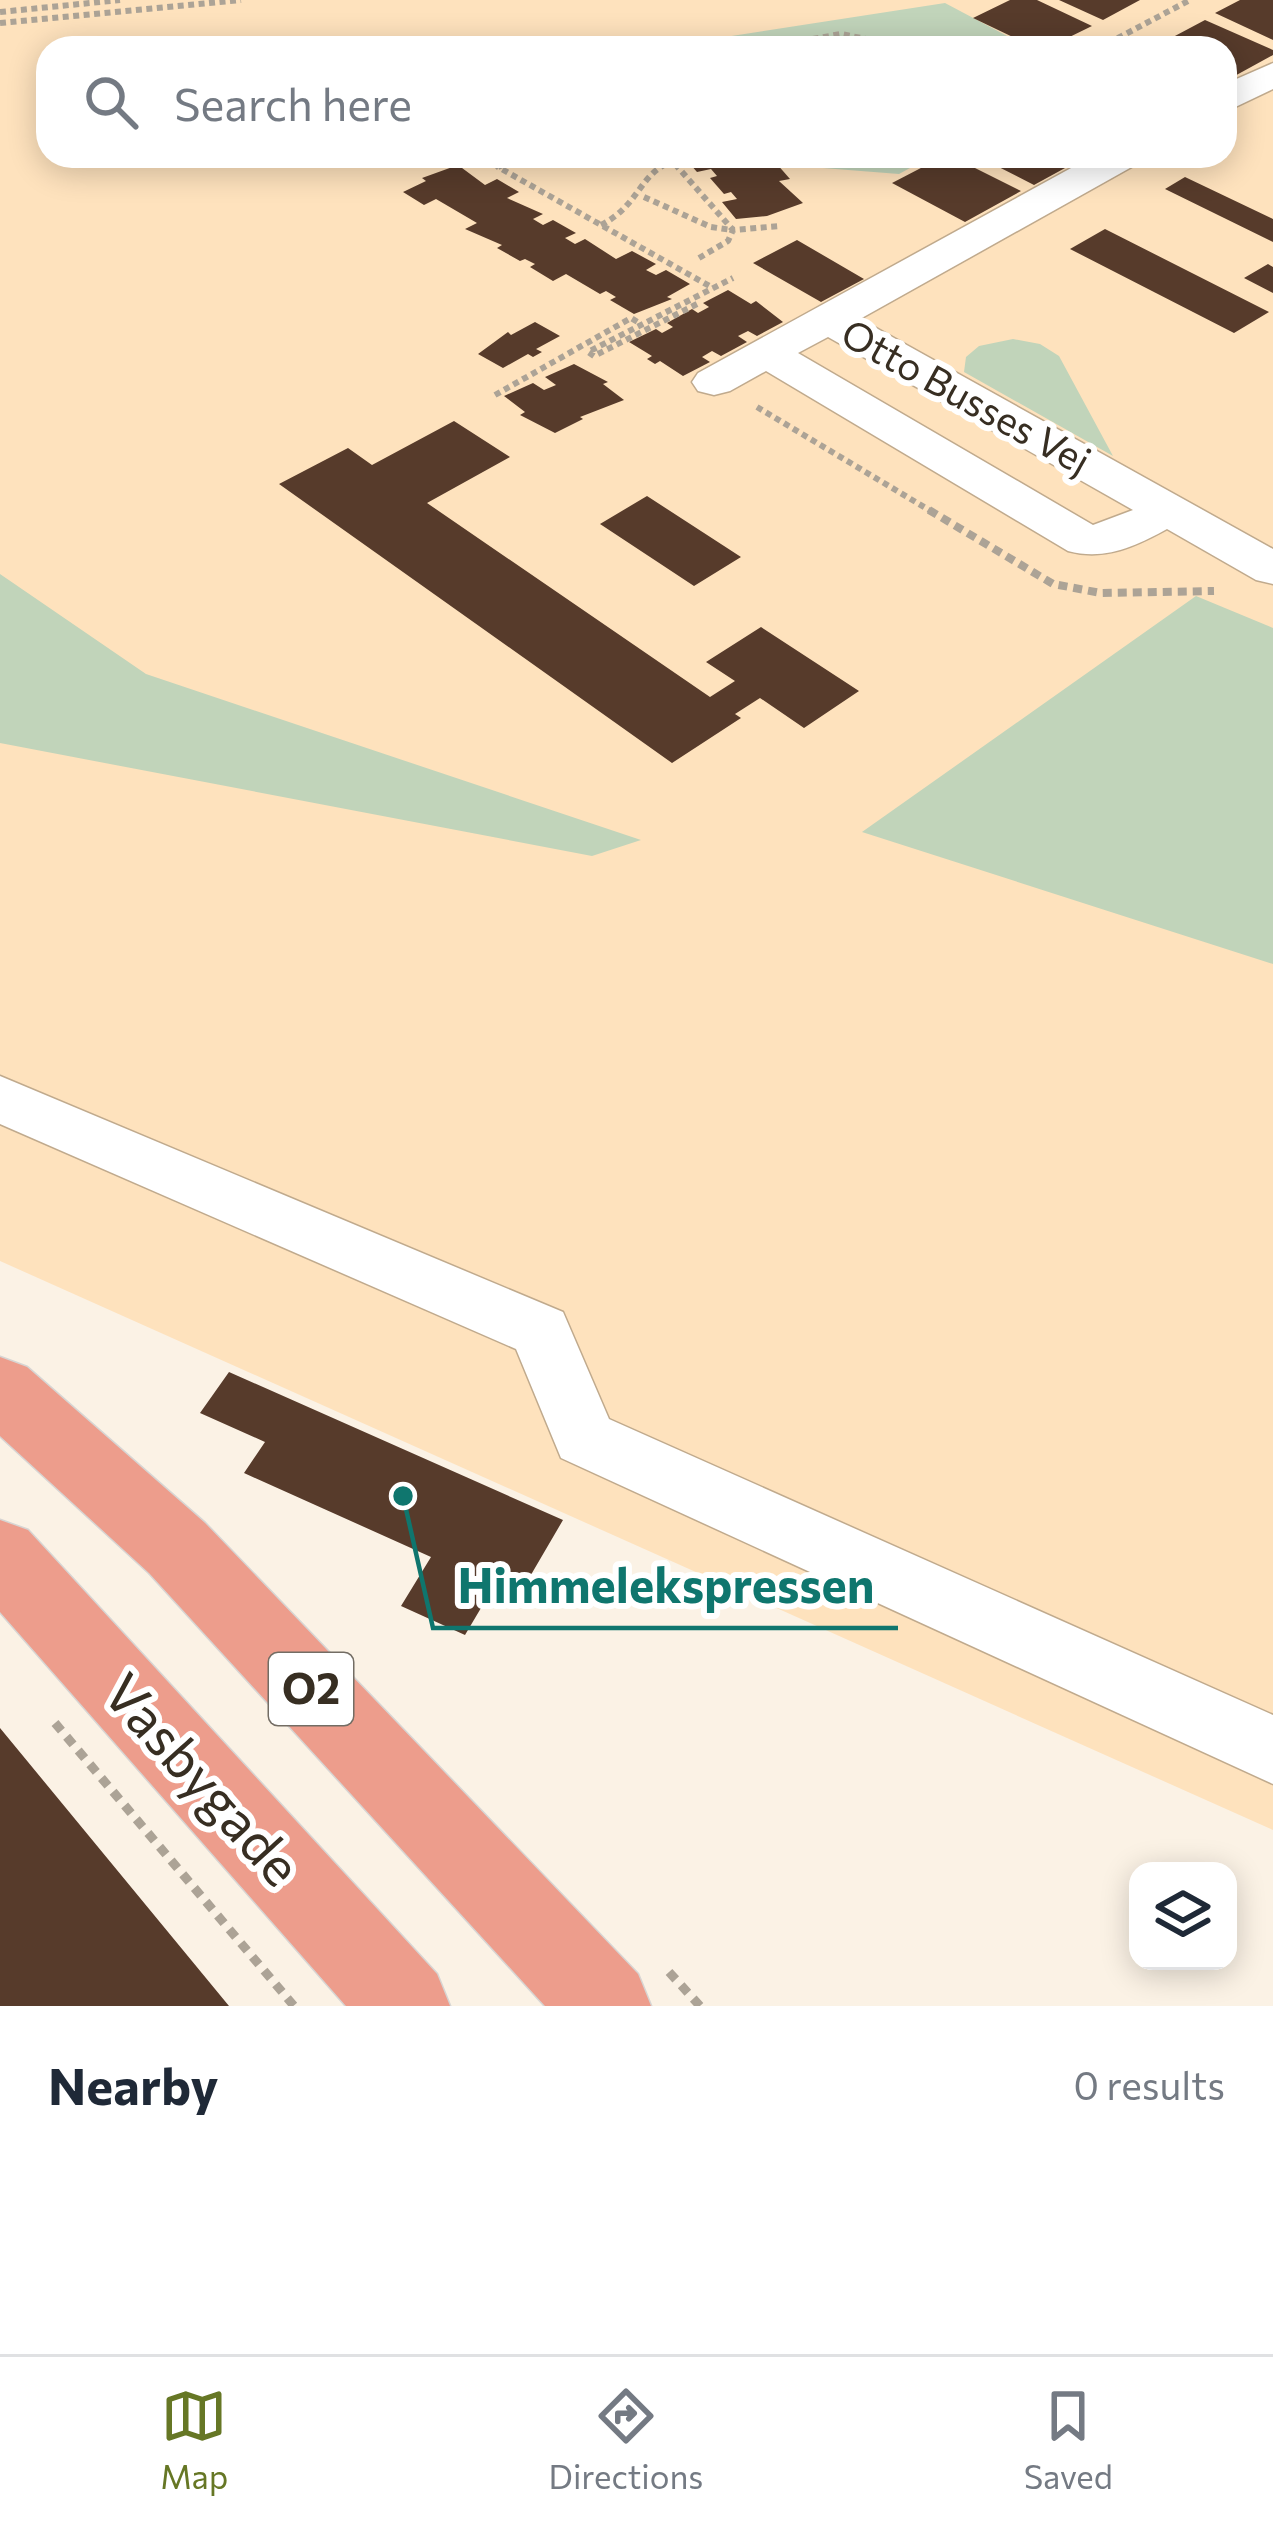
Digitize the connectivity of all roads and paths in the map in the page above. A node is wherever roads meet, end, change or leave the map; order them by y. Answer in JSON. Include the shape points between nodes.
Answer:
{"nodes":[{"id":1,"x":121,"y":0,"type":"edge"},
{"id":2,"x":241,"y":0,"type":"edge"},
{"id":3,"x":1190,"y":0,"type":"edge"},
{"id":4,"x":0,"y":12,"type":"edge"},
{"id":5,"x":0,"y":23,"type":"edge"},
{"id":6,"x":1122,"y":36,"type":"edge"},
{"id":7,"x":1273,"y":74,"type":"edge"},
{"id":8,"x":1237,"y":94,"type":"edge"},
{"id":9,"x":500,"y":168,"type":"edge"},
{"id":10,"x":655,"y":168,"type":"edge"},
{"id":11,"x":679,"y":168,"type":"edge"},
{"id":12,"x":1102,"y":168,"type":"edge"},
{"id":13,"x":644,"y":196,"type":"junction"},
{"id":14,"x":601,"y":225,"type":"junction"},
{"id":15,"x":780,"y":226,"type":"dead end"},
{"id":16,"x":734,"y":230,"type":"junction"},
{"id":17,"x":699,"y":258,"type":"dead end"},
{"id":18,"x":733,"y":278,"type":"dead end"},
{"id":19,"x":712,"y":289,"type":"junction"},
{"id":20,"x":697,"y":304,"type":"dead end"},
{"id":21,"x":828,"y":319,"type":"junction"},
{"id":22,"x":642,"y":324,"type":"junction"},
{"id":23,"x":766,"y":353,"type":"junction"},
{"id":24,"x":714,"y":382,"type":"dead end"},
{"id":25,"x":495,"y":394,"type":"dead end"},
{"id":26,"x":1168,"y":510,"type":"junction"},
{"id":27,"x":1273,"y":568,"type":"edge"},
{"id":28,"x":0,"y":1099,"type":"edge"},
{"id":29,"x":0,"y":1389,"type":"edge"},
{"id":30,"x":0,"y":1555,"type":"edge"},
{"id":31,"x":46,"y":1713,"type":"dead end"},
{"id":32,"x":1273,"y":1750,"type":"edge"},
{"id":33,"x":294,"y":2006,"type":"edge"},
{"id":34,"x":405,"y":2006,"type":"edge"},
{"id":35,"x":606,"y":2006,"type":"edge"}],
"edges":[{"from":1,"to":4,"type":"path"},
{"from":2,"to":5,"type":"path"},
{"from":3,"to":6,"type":"path"},
{"from":7,"to":8,"type":"street"},
{"from":9,"to":14,"type":"path"},
{"from":10,"to":13,"type":"path"},
{"from":11,"to":16,"type":"path"},
{"from":12,"to":21,"type":"street","name":"Otto Busses Vej"},
{"from":13,"to":14,"type":"path"},
{"from":13,"to":16,"type":"path"},
{"from":14,"to":19,"type":"path"},
{"from":15,"to":16,"type":"path"},
{"from":16,"to":17,"type":"path"},
{"from":18,"to":19,"type":"path"},
{"from":19,"to":22,"type":"path"},
{"from":20,"to":22,"type":"path","via":[[595,356],[588,352]]},
{"from":21,"to":23,"type":"street"},
{"from":21,"to":26,"type":"street","name":"Otto Busses Vej"},
{"from":22,"to":25,"type":"path","via":[[631,318]]},
{"from":23,"to":24,"type":"street"},
{"from":23,"to":26,"type":"street","via":[[1084,541],[1117,537]]},
{"from":26,"to":27,"type":"street","name":"Otto Busses Vej"},
{"from":28,"to":32,"type":"street","via":[[541,1331],[584,1438]]},
{"from":29,"to":35,"type":"main road","number":"O2","via":[[177,1548]]},
{"from":30,"to":34,"type":"main road","name":"Vasbygade"},
{"from":31,"to":33,"type":"path"}]}
